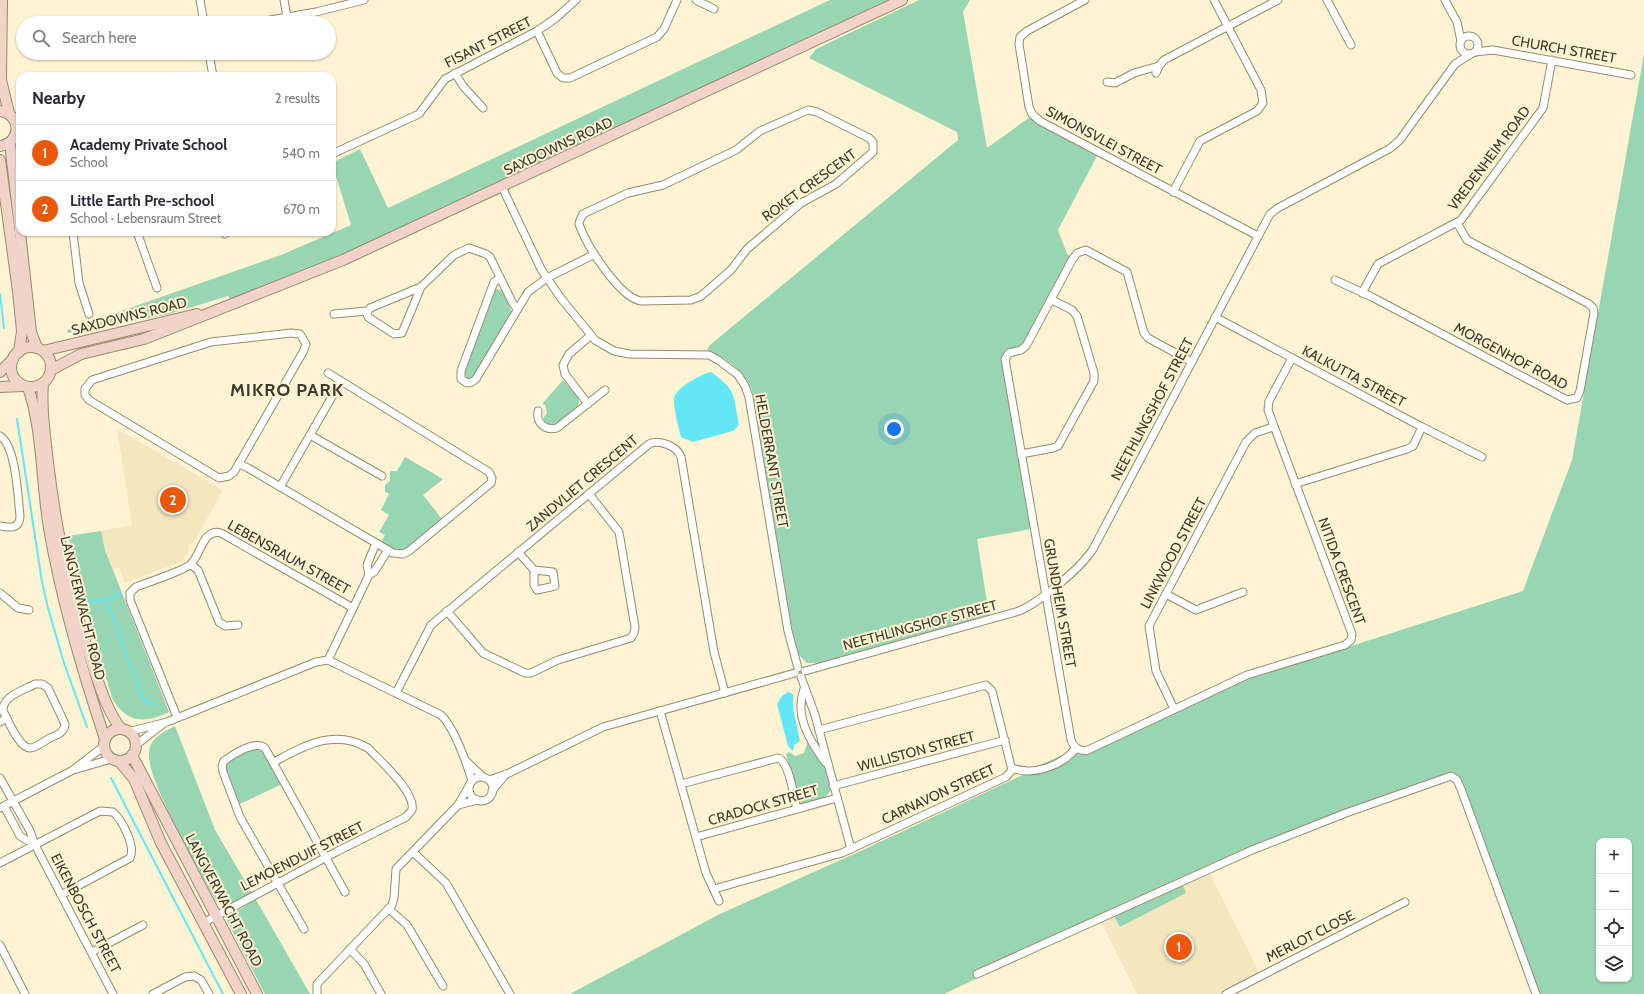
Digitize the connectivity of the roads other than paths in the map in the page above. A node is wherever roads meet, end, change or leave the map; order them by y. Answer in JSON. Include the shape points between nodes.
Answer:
{"nodes":[{"id":1,"x":2,"y":0,"type":"edge"},
{"id":2,"x":200,"y":0,"type":"edge"},
{"id":3,"x":284,"y":0,"type":"edge"},
{"id":4,"x":364,"y":0,"type":"edge"},
{"id":5,"x":576,"y":0,"type":"edge"},
{"id":6,"x":677,"y":0,"type":"edge"},
{"id":7,"x":696,"y":0,"type":"edge"},
{"id":8,"x":902,"y":0,"type":"edge"},
{"id":9,"x":1085,"y":0,"type":"edge"},
{"id":10,"x":1214,"y":0,"type":"edge"},
{"id":11,"x":1278,"y":0,"type":"edge"},
{"id":12,"x":1327,"y":0,"type":"edge"},
{"id":13,"x":1445,"y":0,"type":"edge"},
{"id":14,"x":714,"y":9,"type":"dead end"},
{"id":15,"x":203,"y":16,"type":"edge"},
{"id":16,"x":287,"y":16,"type":"edge"},
{"id":17,"x":292,"y":16,"type":"edge"},
{"id":18,"x":1457,"y":22,"type":"junction"},
{"id":19,"x":1228,"y":27,"type":"junction"},
{"id":20,"x":537,"y":31,"type":"junction"},
{"id":21,"x":1474,"y":38,"type":"junction"},
{"id":22,"x":1461,"y":43,"type":"junction"},
{"id":23,"x":1351,"y":45,"type":"dead end"},
{"id":24,"x":1493,"y":50,"type":"junction"},
{"id":25,"x":1473,"y":53,"type":"junction"},
{"id":26,"x":210,"y":60,"type":"edge"},
{"id":27,"x":1552,"y":60,"type":"junction"},
{"id":28,"x":1455,"y":64,"type":"junction"},
{"id":29,"x":212,"y":72,"type":"edge"},
{"id":30,"x":455,"y":73,"type":"junction"},
{"id":31,"x":1630,"y":74,"type":"dead end"},
{"id":32,"x":1107,"y":82,"type":"dead end"},
{"id":33,"x":483,"y":108,"type":"dead end"},
{"id":34,"x":11,"y":116,"type":"edge"},
{"id":35,"x":16,"y":125,"type":"edge"},
{"id":36,"x":16,"y":129,"type":"edge"},
{"id":37,"x":11,"y":140,"type":"edge"},
{"id":38,"x":336,"y":152,"type":"edge"},
{"id":39,"x":0,"y":160,"type":"edge"},
{"id":40,"x":502,"y":187,"type":"junction"},
{"id":41,"x":16,"y":189,"type":"edge"},
{"id":42,"x":1173,"y":192,"type":"junction"},
{"id":43,"x":1458,"y":222,"type":"junction"},
{"id":44,"x":20,"y":236,"type":"edge"},
{"id":45,"x":74,"y":236,"type":"edge"},
{"id":46,"x":138,"y":236,"type":"edge"},
{"id":47,"x":1258,"y":236,"type":"junction"},
{"id":48,"x":593,"y":255,"type":"junction"},
{"id":49,"x":500,"y":278,"type":"junction"},
{"id":50,"x":547,"y":278,"type":"junction"},
{"id":51,"x":1334,"y":280,"type":"dead end"},
{"id":52,"x":421,"y":287,"type":"junction"},
{"id":53,"x":157,"y":288,"type":"dead end"},
{"id":54,"x":1362,"y":293,"type":"junction"},
{"id":55,"x":1052,"y":300,"type":"junction"},
{"id":56,"x":222,"y":308,"type":"junction"},
{"id":57,"x":517,"y":309,"type":"junction"},
{"id":58,"x":367,"y":311,"type":"junction"},
{"id":59,"x":89,"y":314,"type":"dead end"},
{"id":60,"x":334,"y":314,"type":"dead end"},
{"id":61,"x":1215,"y":317,"type":"junction"},
{"id":62,"x":590,"y":336,"type":"junction"},
{"id":63,"x":40,"y":350,"type":"junction"},
{"id":64,"x":16,"y":356,"type":"junction"},
{"id":65,"x":1292,"y":358,"type":"junction"},
{"id":66,"x":1192,"y":362,"type":"junction"},
{"id":67,"x":51,"y":370,"type":"junction"},
{"id":68,"x":0,"y":372,"type":"edge"},
{"id":69,"x":328,"y":373,"type":"dead end"},
{"id":70,"x":341,"y":381,"type":"junction"},
{"id":71,"x":43,"y":383,"type":"junction"},
{"id":72,"x":26,"y":386,"type":"junction"},
{"id":73,"x":0,"y":387,"type":"edge"},
{"id":74,"x":605,"y":390,"type":"dead end"},
{"id":75,"x":588,"y":404,"type":"junction"},
{"id":76,"x":538,"y":411,"type":"dead end"},
{"id":77,"x":1273,"y":426,"type":"junction"},
{"id":78,"x":1422,"y":427,"type":"junction"},
{"id":79,"x":310,"y":435,"type":"junction"},
{"id":80,"x":0,"y":436,"type":"edge"},
{"id":81,"x":1021,"y":454,"type":"junction"},
{"id":82,"x":1482,"y":457,"type":"dead end"},
{"id":83,"x":239,"y":464,"type":"junction"},
{"id":84,"x":382,"y":476,"type":"dead end"},
{"id":85,"x":1295,"y":484,"type":"junction"},
{"id":86,"x":280,"y":487,"type":"junction"},
{"id":87,"x":589,"y":494,"type":"junction"},
{"id":88,"x":0,"y":526,"type":"edge"},
{"id":89,"x":376,"y":543,"type":"junction"},
{"id":90,"x":388,"y":550,"type":"junction"},
{"id":91,"x":518,"y":552,"type":"junction"},
{"id":92,"x":191,"y":565,"type":"junction"},
{"id":93,"x":534,"y":570,"type":"dead end"},
{"id":94,"x":370,"y":575,"type":"junction"},
{"id":95,"x":1243,"y":592,"type":"dead end"},
{"id":96,"x":0,"y":593,"type":"edge"},
{"id":97,"x":1045,"y":594,"type":"junction"},
{"id":98,"x":1166,"y":594,"type":"junction"},
{"id":99,"x":353,"y":608,"type":"junction"},
{"id":100,"x":29,"y":610,"type":"dead end"},
{"id":101,"x":447,"y":611,"type":"junction"},
{"id":102,"x":238,"y":626,"type":"dead end"},
{"id":103,"x":328,"y":660,"type":"junction"},
{"id":104,"x":800,"y":672,"type":"junction"},
{"id":105,"x":804,"y":690,"type":"junction"},
{"id":106,"x":396,"y":693,"type":"junction"},
{"id":107,"x":724,"y":693,"type":"junction"},
{"id":108,"x":810,"y":703,"type":"junction"},
{"id":109,"x":800,"y":706,"type":"junction"},
{"id":110,"x":1174,"y":709,"type":"junction"},
{"id":111,"x":660,"y":711,"type":"junction"},
{"id":112,"x":178,"y":717,"type":"junction"},
{"id":113,"x":7,"y":718,"type":"junction"},
{"id":114,"x":0,"y":722,"type":"edge"},
{"id":115,"x":167,"y":722,"type":"junction"},
{"id":116,"x":819,"y":730,"type":"junction"},
{"id":117,"x":125,"y":731,"type":"junction"},
{"id":118,"x":1005,"y":740,"type":"junction"},
{"id":119,"x":105,"y":742,"type":"junction"},
{"id":120,"x":136,"y":745,"type":"junction"},
{"id":121,"x":1076,"y":748,"type":"junction"},
{"id":122,"x":132,"y":756,"type":"junction"},
{"id":123,"x":115,"y":760,"type":"junction"},
{"id":124,"x":466,"y":761,"type":"junction"},
{"id":125,"x":274,"y":762,"type":"junction"},
{"id":126,"x":828,"y":768,"type":"junction"},
{"id":127,"x":1012,"y":768,"type":"junction"},
{"id":128,"x":73,"y":770,"type":"junction"},
{"id":129,"x":507,"y":774,"type":"junction"},
{"id":130,"x":0,"y":778,"type":"edge"},
{"id":131,"x":486,"y":778,"type":"junction"},
{"id":132,"x":470,"y":784,"type":"junction"},
{"id":133,"x":680,"y":784,"type":"junction"},
{"id":134,"x":834,"y":786,"type":"junction"},
{"id":135,"x":492,"y":791,"type":"junction"},
{"id":136,"x":836,"y":798,"type":"junction"},
{"id":137,"x":478,"y":800,"type":"junction"},
{"id":138,"x":13,"y":804,"type":"junction"},
{"id":139,"x":458,"y":805,"type":"junction"},
{"id":140,"x":3,"y":808,"type":"edge"},
{"id":141,"x":797,"y":808,"type":"junction"},
{"id":142,"x":696,"y":837,"type":"junction"},
{"id":143,"x":35,"y":845,"type":"junction"},
{"id":144,"x":851,"y":849,"type":"junction"},
{"id":145,"x":412,"y":852,"type":"junction"},
{"id":146,"x":326,"y":858,"type":"junction"},
{"id":147,"x":0,"y":863,"type":"edge"},
{"id":148,"x":278,"y":883,"type":"junction"},
{"id":149,"x":714,"y":889,"type":"junction"},
{"id":150,"x":345,"y":892,"type":"dead end"},
{"id":151,"x":61,"y":894,"type":"junction"},
{"id":152,"x":719,"y":901,"type":"dead end"},
{"id":153,"x":1405,"y":902,"type":"dead end"},
{"id":154,"x":389,"y":908,"type":"junction"},
{"id":155,"x":216,"y":915,"type":"junction"},
{"id":156,"x":203,"y":923,"type":"junction"},
{"id":157,"x":143,"y":925,"type":"dead end"},
{"id":158,"x":304,"y":929,"type":"dead end"},
{"id":159,"x":0,"y":947,"type":"edge"},
{"id":160,"x":350,"y":949,"type":"junction"},
{"id":161,"x":92,"y":952,"type":"junction"},
{"id":162,"x":977,"y":974,"type":"dead end"},
{"id":163,"x":443,"y":986,"type":"dead end"},
{"id":164,"x":25,"y":994,"type":"edge"},
{"id":165,"x":113,"y":994,"type":"edge"},
{"id":166,"x":153,"y":994,"type":"edge"},
{"id":167,"x":209,"y":994,"type":"edge"},
{"id":168,"x":241,"y":994,"type":"edge"},
{"id":169,"x":257,"y":994,"type":"edge"},
{"id":170,"x":317,"y":994,"type":"edge"},
{"id":171,"x":381,"y":994,"type":"edge"},
{"id":172,"x":510,"y":994,"type":"edge"},
{"id":173,"x":1226,"y":994,"type":"edge"},
{"id":174,"x":1536,"y":994,"type":"edge"}],
"edges":[{"from":1,"to":34,"type":"street","via":[[1,80]]},
{"from":2,"to":15,"type":"street"},
{"from":3,"to":16,"type":"street"},
{"from":4,"to":17,"type":"street"},
{"from":5,"to":20,"type":"street","name":"FISANT STREET"},
{"from":6,"to":20,"type":"street","via":[[660,35],[570,78],[558,75]]},
{"from":7,"to":14,"type":"street"},
{"from":8,"to":40,"type":"street","name":"SAXDOWNS ROAD"},
{"from":9,"to":42,"type":"street","name":"SIMONSVLEI STREET","via":[[1020,37],[1019,48],[1030,111],[1040,121]]},
{"from":10,"to":19,"type":"street"},
{"from":11,"to":19,"type":"street"},
{"from":12,"to":23,"type":"street"},
{"from":13,"to":18,"type":"street"},
{"from":18,"to":21,"type":"street"},
{"from":18,"to":22,"type":"street"},
{"from":19,"to":32,"type":"street","via":[[1164,60],[1157,69],[1134,73],[1115,83]]},
{"from":19,"to":42,"type":"street","via":[[1261,90],[1263,103],[1257,111],[1200,141]]},
{"from":20,"to":30,"type":"street","name":"FISANT STREET"},
{"from":21,"to":22,"type":"street","via":[[1468,36]]},
{"from":21,"to":24,"type":"street"},
{"from":21,"to":25,"type":"street","via":[[1478,44]]},
{"from":22,"to":25,"type":"street","via":[[1464,52]]},
{"from":22,"to":28,"type":"street"},
{"from":24,"to":25,"type":"street"},
{"from":24,"to":27,"type":"street","name":"CHURCH STREET"},
{"from":25,"to":28,"type":"street"},
{"from":26,"to":29,"type":"street"},
{"from":27,"to":31,"type":"street","name":"CHURCH STREET"},
{"from":27,"to":43,"type":"street","name":"VREDENHEIM ROAD","via":[[1543,108]]},
{"from":28,"to":47,"type":"street","name":"NEETHLINGSHOF STREET","via":[[1395,145],[1276,210],[1268,218]]},
{"from":30,"to":33,"type":"street"},
{"from":30,"to":38,"type":"street","name":"FISANT STREET","via":[[440,83],[419,114]]},
{"from":34,"to":35,"type":"street"},
{"from":36,"to":37,"type":"street"},
{"from":37,"to":41,"type":"street"},
{"from":39,"to":64,"type":"street","via":[[22,331]]},
{"from":40,"to":50,"type":"street","name":"HELDERRANT STREET"},
{"from":40,"to":56,"type":"street","name":"SAXDOWNS ROAD","via":[[343,260]]},
{"from":42,"to":47,"type":"street","name":"SIMONSVLEI STREET"},
{"from":43,"to":54,"type":"street","name":"VREDENHEIM ROAD","via":[[1378,264]]},
{"from":43,"to":54,"type":"street","name":"MORGENHOF ROAD","via":[[1467,240],[1593,308],[1577,398],[1567,400]]},
{"from":44,"to":63,"type":"street","via":[[31,332]]},
{"from":45,"to":59,"type":"street","via":[[80,283]]},
{"from":46,"to":53,"type":"street"},
{"from":47,"to":61,"type":"street","name":"NEETHLINGSHOF STREET"},
{"from":48,"to":48,"type":"street","name":"ROKET CRESCENT","via":[[634,299],[648,301],[696,298],[727,274],[747,249],[801,203],[836,184],[872,154],[873,142],[817,112],[802,111],[760,131],[736,150],[696,169],[658,186],[628,193],[583,214],[580,224]]},
{"from":48,"to":50,"type":"street"},
{"from":49,"to":52,"type":"street","via":[[488,256],[472,248],[454,255]]},
{"from":49,"to":57,"type":"street"},
{"from":49,"to":57,"type":"street","via":[[494,282],[461,371],[460,376],[465,382],[476,379]]},
{"from":50,"to":57,"type":"street","via":[[528,292]]},
{"from":50,"to":62,"type":"street","name":"HELDERRANT STREET"},
{"from":51,"to":54,"type":"street","name":"MORGENHOF ROAD"},
{"from":52,"to":58,"type":"street","via":[[371,307]]},
{"from":52,"to":58,"type":"street","via":[[405,329],[400,334],[394,334],[369,318]]},
{"from":55,"to":66,"type":"street","via":[[1075,256],[1084,250],[1091,252],[1128,274],[1144,333],[1148,338]]},
{"from":55,"to":81,"type":"street","name":"GRUNDHEIM STREET","via":[[1026,346],[1007,354],[1005,361]]},
{"from":55,"to":81,"type":"street","via":[[1072,310],[1077,316],[1094,380],[1058,446]]},
{"from":56,"to":63,"type":"street","name":"SAXDOWNS ROAD"},
{"from":56,"to":67,"type":"street","name":"SAXDOWNS ROAD","via":[[144,339],[81,354]]},
{"from":58,"to":60,"type":"street"},
{"from":61,"to":65,"type":"street","name":"KALKUTTA STREET"},
{"from":61,"to":66,"type":"street","name":"NEETHLINGSHOF STREET"},
{"from":62,"to":75,"type":"street","via":[[569,354],[563,365],[564,374]]},
{"from":62,"to":104,"type":"street","name":"HELDERRANT STREET","via":[[606,348],[621,353],[709,355],[742,380],[749,396],[788,631]]},
{"from":63,"to":64,"type":"street","via":[[28,348]]},
{"from":63,"to":67,"type":"street","via":[[49,360]]},
{"from":64,"to":68,"type":"street"},
{"from":64,"to":72,"type":"street","via":[[13,375]]},
{"from":65,"to":77,"type":"street","name":"NITIDA CRESCENT","via":[[1268,404]]},
{"from":65,"to":78,"type":"street","name":"KALKUTTA STREET"},
{"from":66,"to":97,"type":"street","name":"NEETHLINGSHOF STREET","via":[[1088,558]]},
{"from":67,"to":71,"type":"street"},
{"from":69,"to":70,"type":"street"},
{"from":70,"to":79,"type":"street"},
{"from":70,"to":90,"type":"street","via":[[492,476],[490,485],[410,551],[400,555]]},
{"from":71,"to":72,"type":"street","via":[[39,386]]},
{"from":71,"to":117,"type":"street","name":"LANGVERWACHT ROAD","via":[[44,420],[53,501],[65,568],[76,613],[108,708]]},
{"from":72,"to":73,"type":"street"},
{"from":72,"to":119,"type":"street","name":"LANGVERWACHT ROAD","via":[[36,410],[44,496],[58,577]]},
{"from":74,"to":75,"type":"street"},
{"from":75,"to":76,"type":"street","via":[[554,429],[541,424]]},
{"from":77,"to":85,"type":"street","name":"NITIDA CRESCENT"},
{"from":77,"to":98,"type":"street","name":"LINKWOOD STREET","via":[[1255,433],[1246,442]]},
{"from":78,"to":82,"type":"street","name":"KALKUTTA STREET"},
{"from":78,"to":85,"type":"street","via":[[1413,446],[1407,449]]},
{"from":79,"to":84,"type":"street"},
{"from":79,"to":86,"type":"street"},
{"from":80,"to":88,"type":"street","via":[[6,442],[10,453],[20,516],[20,521],[13,528]]},
{"from":81,"to":97,"type":"street","name":"GRUNDHEIM STREET"},
{"from":83,"to":83,"type":"street","via":[[232,474],[219,478],[89,400],[85,395],[85,389],[92,380],[211,342],[300,334],[306,344],[303,352]]},
{"from":83,"to":86,"type":"street"},
{"from":85,"to":110,"type":"street","name":"NITIDA CRESCENT","via":[[1352,634],[1351,640],[1345,645],[1247,675]]},
{"from":86,"to":89,"type":"street"},
{"from":87,"to":91,"type":"street","name":"ZANDVLIET CRESCENT"},
{"from":87,"to":101,"type":"street","via":[[619,532],[635,627],[631,638],[525,673],[482,653]]},
{"from":87,"to":107,"type":"street","name":"ZANDVLIET CRESCENT","via":[[651,443],[660,443],[679,452],[714,652]]},
{"from":89,"to":90,"type":"street"},
{"from":89,"to":94,"type":"street","via":[[367,565]]},
{"from":90,"to":94,"type":"street"},
{"from":91,"to":93,"type":"street"},
{"from":91,"to":101,"type":"street","name":"ZANDVLIET CRESCENT"},
{"from":92,"to":99,"type":"street","name":"LEBENSRAUM STREET","via":[[207,536],[212,532],[218,532]]},
{"from":92,"to":102,"type":"street","via":[[198,570],[219,622],[225,626]]},
{"from":92,"to":112,"type":"street","via":[[134,588],[130,596]]},
{"from":94,"to":99,"type":"street"},
{"from":95,"to":98,"type":"street","via":[[1196,610]]},
{"from":96,"to":100,"type":"street","via":[[18,608]]},
{"from":97,"to":104,"type":"street","name":"NEETHLINGSHOF STREET","via":[[1019,611]]},
{"from":97,"to":121,"type":"street","name":"GRUNDHEIM STREET","via":[[1071,740]]},
{"from":98,"to":110,"type":"street","name":"LINKWOOD STREET","via":[[1148,630],[1156,671]]},
{"from":99,"to":103,"type":"street"},
{"from":101,"to":106,"type":"street","name":"ZANDVLIET CRESCENT","via":[[428,628]]},
{"from":103,"to":106,"type":"street"},
{"from":103,"to":112,"type":"street","via":[[316,662]]},
{"from":104,"to":105,"type":"street","name":"HELDERRANT STREET"},
{"from":104,"to":107,"type":"street","name":"NEETHLINGSHOF STREET"},
{"from":105,"to":108,"type":"street","name":"HELDERRANT STREET"},
{"from":105,"to":109,"type":"street"},
{"from":106,"to":124,"type":"street","via":[[443,717]]},
{"from":107,"to":111,"type":"street","name":"NEETHLINGSHOF STREET"},
{"from":108,"to":109,"type":"street"},
{"from":108,"to":116,"type":"street","name":"HELDERRANT STREET"},
{"from":109,"to":126,"type":"street","via":[[808,738]]},
{"from":110,"to":121,"type":"street","via":[[1088,750]]},
{"from":111,"to":129,"type":"street","name":"NEETHLINGSHOF STREET","via":[[597,729]]},
{"from":111,"to":133,"type":"street"},
{"from":112,"to":115,"type":"street"},
{"from":113,"to":113,"type":"street","via":[[20,743],[27,748],[60,733],[65,724],[48,688],[39,684],[6,700],[3,708]]},
{"from":113,"to":114,"type":"street"},
{"from":115,"to":117,"type":"street"},
{"from":115,"to":120,"type":"street"},
{"from":116,"to":118,"type":"street","name":"CARNAVON STREET","via":[[984,685],[989,686],[992,691]]},
{"from":116,"to":126,"type":"street","name":"HELDERRANT STREET"},
{"from":117,"to":119,"type":"street","via":[[114,731]]},
{"from":117,"to":120,"type":"street","via":[[134,737]]},
{"from":118,"to":127,"type":"street","name":"CARNAVON STREET"},
{"from":118,"to":134,"type":"street","name":"WILLISTON STREET"},
{"from":119,"to":123,"type":"street","via":[[106,754]]},
{"from":119,"to":128,"type":"street"},
{"from":120,"to":122,"type":"street"},
{"from":121,"to":127,"type":"street","via":[[1070,757],[1035,771]]},
{"from":122,"to":123,"type":"street","via":[[126,760]]},
{"from":122,"to":155,"type":"street","name":"LANGVERWACHT ROAD"},
{"from":123,"to":128,"type":"street"},
{"from":123,"to":156,"type":"street","name":"LANGVERWACHT ROAD","via":[[134,779],[161,842]]},
{"from":124,"to":131,"type":"street"},
{"from":124,"to":132,"type":"street"},
{"from":125,"to":146,"type":"street"},
{"from":125,"to":146,"type":"street","name":"LEMOENDUIF STREET","via":[[325,739],[362,745],[368,748],[402,785],[412,801],[412,810],[406,817]]},
{"from":125,"to":148,"type":"street","via":[[266,748],[258,744],[232,756],[223,764],[223,772],[240,817]]},
{"from":126,"to":134,"type":"street"},
{"from":127,"to":144,"type":"street","name":"CARNAVON STREET","via":[[1006,777]]},
{"from":128,"to":138,"type":"street"},
{"from":129,"to":131,"type":"street","name":"NEETHLINGSHOF STREET"},
{"from":129,"to":135,"type":"street","name":"NEETHLINGSHOF STREET"},
{"from":130,"to":138,"type":"street","name":"EIKENBOSCH STREET"},
{"from":131,"to":132,"type":"street","via":[[475,778]]},
{"from":131,"to":135,"type":"street","via":[[491,783]]},
{"from":132,"to":137,"type":"street","via":[[473,797]]},
{"from":132,"to":139,"type":"street"},
{"from":133,"to":141,"type":"street","via":[[778,758],[786,765]]},
{"from":133,"to":142,"type":"street"},
{"from":134,"to":136,"type":"street"},
{"from":135,"to":137,"type":"street","via":[[487,798]]},
{"from":136,"to":141,"type":"street","name":"CRADOCK STREET"},
{"from":136,"to":144,"type":"street"},
{"from":137,"to":139,"type":"street"},
{"from":138,"to":140,"type":"street"},
{"from":138,"to":143,"type":"street","name":"EIKENBOSCH STREET","via":[[30,831]]},
{"from":139,"to":145,"type":"street"},
{"from":140,"to":143,"type":"street","name":"EIKENBOSCH STREET","via":[[20,836]]},
{"from":141,"to":142,"type":"street","name":"CRADOCK STREET"},
{"from":142,"to":149,"type":"street","via":[[706,873]]},
{"from":143,"to":147,"type":"street"},
{"from":143,"to":151,"type":"street","name":"EIKENBOSCH STREET"},
{"from":143,"to":151,"type":"street","via":[[100,811],[109,810],[119,818],[132,845],[130,858]]},
{"from":144,"to":149,"type":"street","name":"CARNAVON STREET"},
{"from":145,"to":154,"type":"street","via":[[396,869],[394,901]]},
{"from":145,"to":172,"type":"street","via":[[446,883]]},
{"from":146,"to":148,"type":"street","name":"LEMOENDUIF STREET"},
{"from":146,"to":150,"type":"street"},
{"from":148,"to":155,"type":"street","name":"LEMOENDUIF STREET"},
{"from":148,"to":158,"type":"street"},
{"from":149,"to":152,"type":"street"},
{"from":151,"to":161,"type":"street","name":"EIKENBOSCH STREET"},
{"from":153,"to":173,"type":"street","name":"MERLOT CLOSE"},
{"from":154,"to":160,"type":"street"},
{"from":154,"to":163,"type":"street","via":[[407,926]]},
{"from":155,"to":156,"type":"street","name":"LEMOENDUIF STREET"},
{"from":155,"to":169,"type":"street","name":"LANGVERWACHT ROAD"},
{"from":156,"to":168,"type":"street","name":"LANGVERWACHT ROAD"},
{"from":157,"to":161,"type":"street"},
{"from":159,"to":164,"type":"street"},
{"from":160,"to":170,"type":"street","via":[[317,984]]},
{"from":160,"to":171,"type":"street","via":[[364,964]]},
{"from":161,"to":165,"type":"street","name":"EIKENBOSCH STREET"},
{"from":162,"to":174,"type":"street","via":[[1252,850],[1452,776],[1458,783]]},
{"from":166,"to":167,"type":"street","via":[[190,976],[198,977]]}]}
